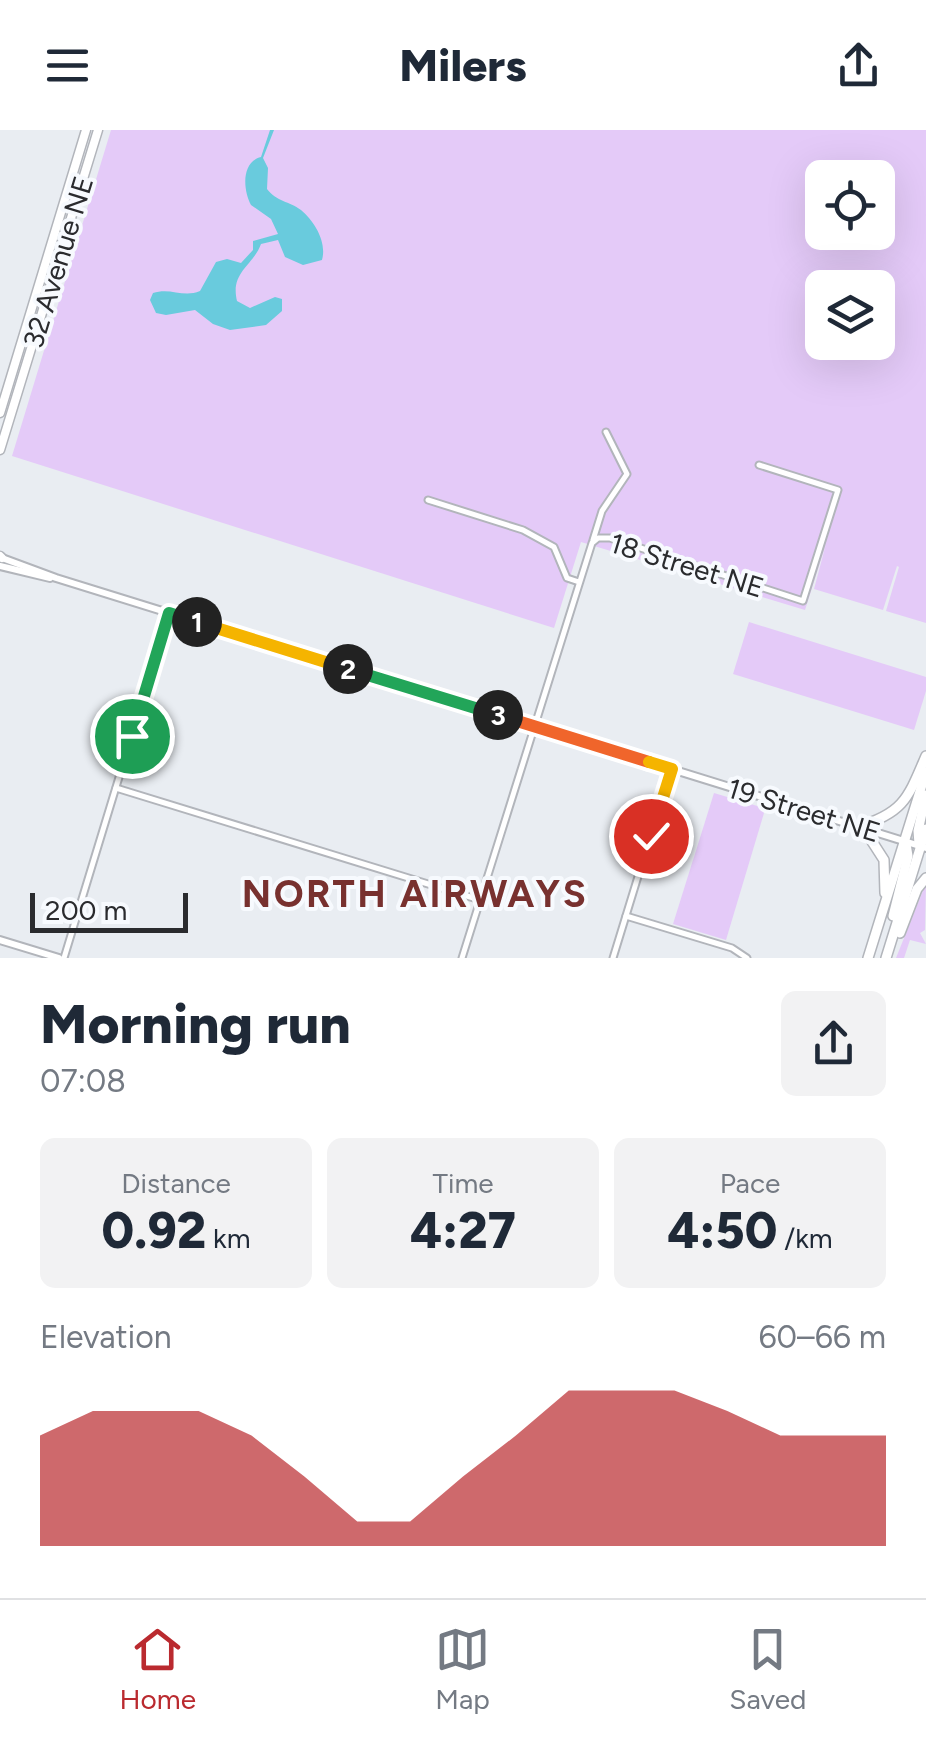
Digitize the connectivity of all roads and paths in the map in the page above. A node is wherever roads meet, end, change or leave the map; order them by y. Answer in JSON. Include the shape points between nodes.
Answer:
{"nodes":[{"id":1,"x":86,"y":130,"type":"edge"},
{"id":2,"x":98,"y":130,"type":"edge"},
{"id":3,"x":0,"y":414,"type":"edge"},
{"id":4,"x":606,"y":432,"type":"dead end"},
{"id":5,"x":0,"y":450,"type":"edge"},
{"id":6,"x":759,"y":465,"type":"dead end"},
{"id":7,"x":428,"y":500,"type":"dead end"},
{"id":8,"x":590,"y":546,"type":"junction"},
{"id":9,"x":0,"y":559,"type":"edge"},
{"id":10,"x":579,"y":582,"type":"junction"},
{"id":11,"x":169,"y":613,"type":"junction"},
{"id":12,"x":534,"y":726,"type":"junction"},
{"id":13,"x":926,"y":756,"type":"edge"},
{"id":14,"x":672,"y":769,"type":"junction"},
{"id":15,"x":926,"y":772,"type":"edge"},
{"id":16,"x":116,"y":788,"type":"junction"},
{"id":17,"x":926,"y":794,"type":"edge"},
{"id":18,"x":861,"y":828,"type":"junction"},
{"id":19,"x":926,"y":829,"type":"edge"},
{"id":20,"x":905,"y":841,"type":"junction"},
{"id":21,"x":923,"y":847,"type":"edge"},
{"id":22,"x":926,"y":878,"type":"edge"},
{"id":23,"x":480,"y":900,"type":"junction"},
{"id":24,"x":885,"y":906,"type":"junction"},
{"id":25,"x":626,"y":916,"type":"junction"},
{"id":26,"x":0,"y":940,"type":"edge"},
{"id":27,"x":890,"y":945,"type":"junction"},
{"id":28,"x":61,"y":958,"type":"edge"},
{"id":29,"x":462,"y":958,"type":"edge"},
{"id":30,"x":613,"y":958,"type":"edge"},
{"id":31,"x":747,"y":958,"type":"edge"},
{"id":32,"x":868,"y":958,"type":"edge"},
{"id":33,"x":888,"y":958,"type":"edge"}],
"edges":[{"from":1,"to":3,"type":"main road","name":"32 Avenue NE"},
{"from":2,"to":5,"type":"main road","name":"32 Avenue NE"},
{"from":4,"to":8,"type":"street","via":[[627,474],[602,511]]},
{"from":6,"to":8,"type":"street","name":"18 Street NE","via":[[838,490],[803,601],[610,538]]},
{"from":7,"to":10,"type":"street","via":[[523,530],[554,547],[567,578]]},
{"from":8,"to":10,"type":"street"},
{"from":9,"to":11,"type":"street","name":"19 Street NE"},
{"from":10,"to":12,"type":"street"},
{"from":11,"to":12,"type":"street","name":"19 Street NE"},
{"from":11,"to":16,"type":"street"},
{"from":12,"to":14,"type":"street","name":"19 Street NE"},
{"from":12,"to":23,"type":"street"},
{"from":13,"to":18,"type":"main road","via":[[902,806]]},
{"from":14,"to":18,"type":"street","name":"19 Street NE"},
{"from":14,"to":25,"type":"street"},
{"from":15,"to":20,"type":"main road"},
{"from":16,"to":23,"type":"street"},
{"from":16,"to":28,"type":"street"},
{"from":17,"to":21,"type":"main road","via":[[918,831]]},
{"from":18,"to":20,"type":"street","name":"19 Street NE"},
{"from":18,"to":24,"type":"main road","via":[[884,860]]},
{"from":19,"to":21,"type":"main road"},
{"from":20,"to":21,"type":"street","name":"19 Street NE"},
{"from":20,"to":24,"type":"main road"},
{"from":20,"to":27,"type":"main road","via":[[908,856]]},
{"from":21,"to":27,"type":"main road"},
{"from":22,"to":33,"type":"main road"},
{"from":23,"to":29,"type":"street"},
{"from":24,"to":32,"type":"main road"},
{"from":25,"to":30,"type":"street"},
{"from":25,"to":31,"type":"street"},
{"from":26,"to":28,"type":"street"},
{"from":27,"to":33,"type":"main road"}]}
